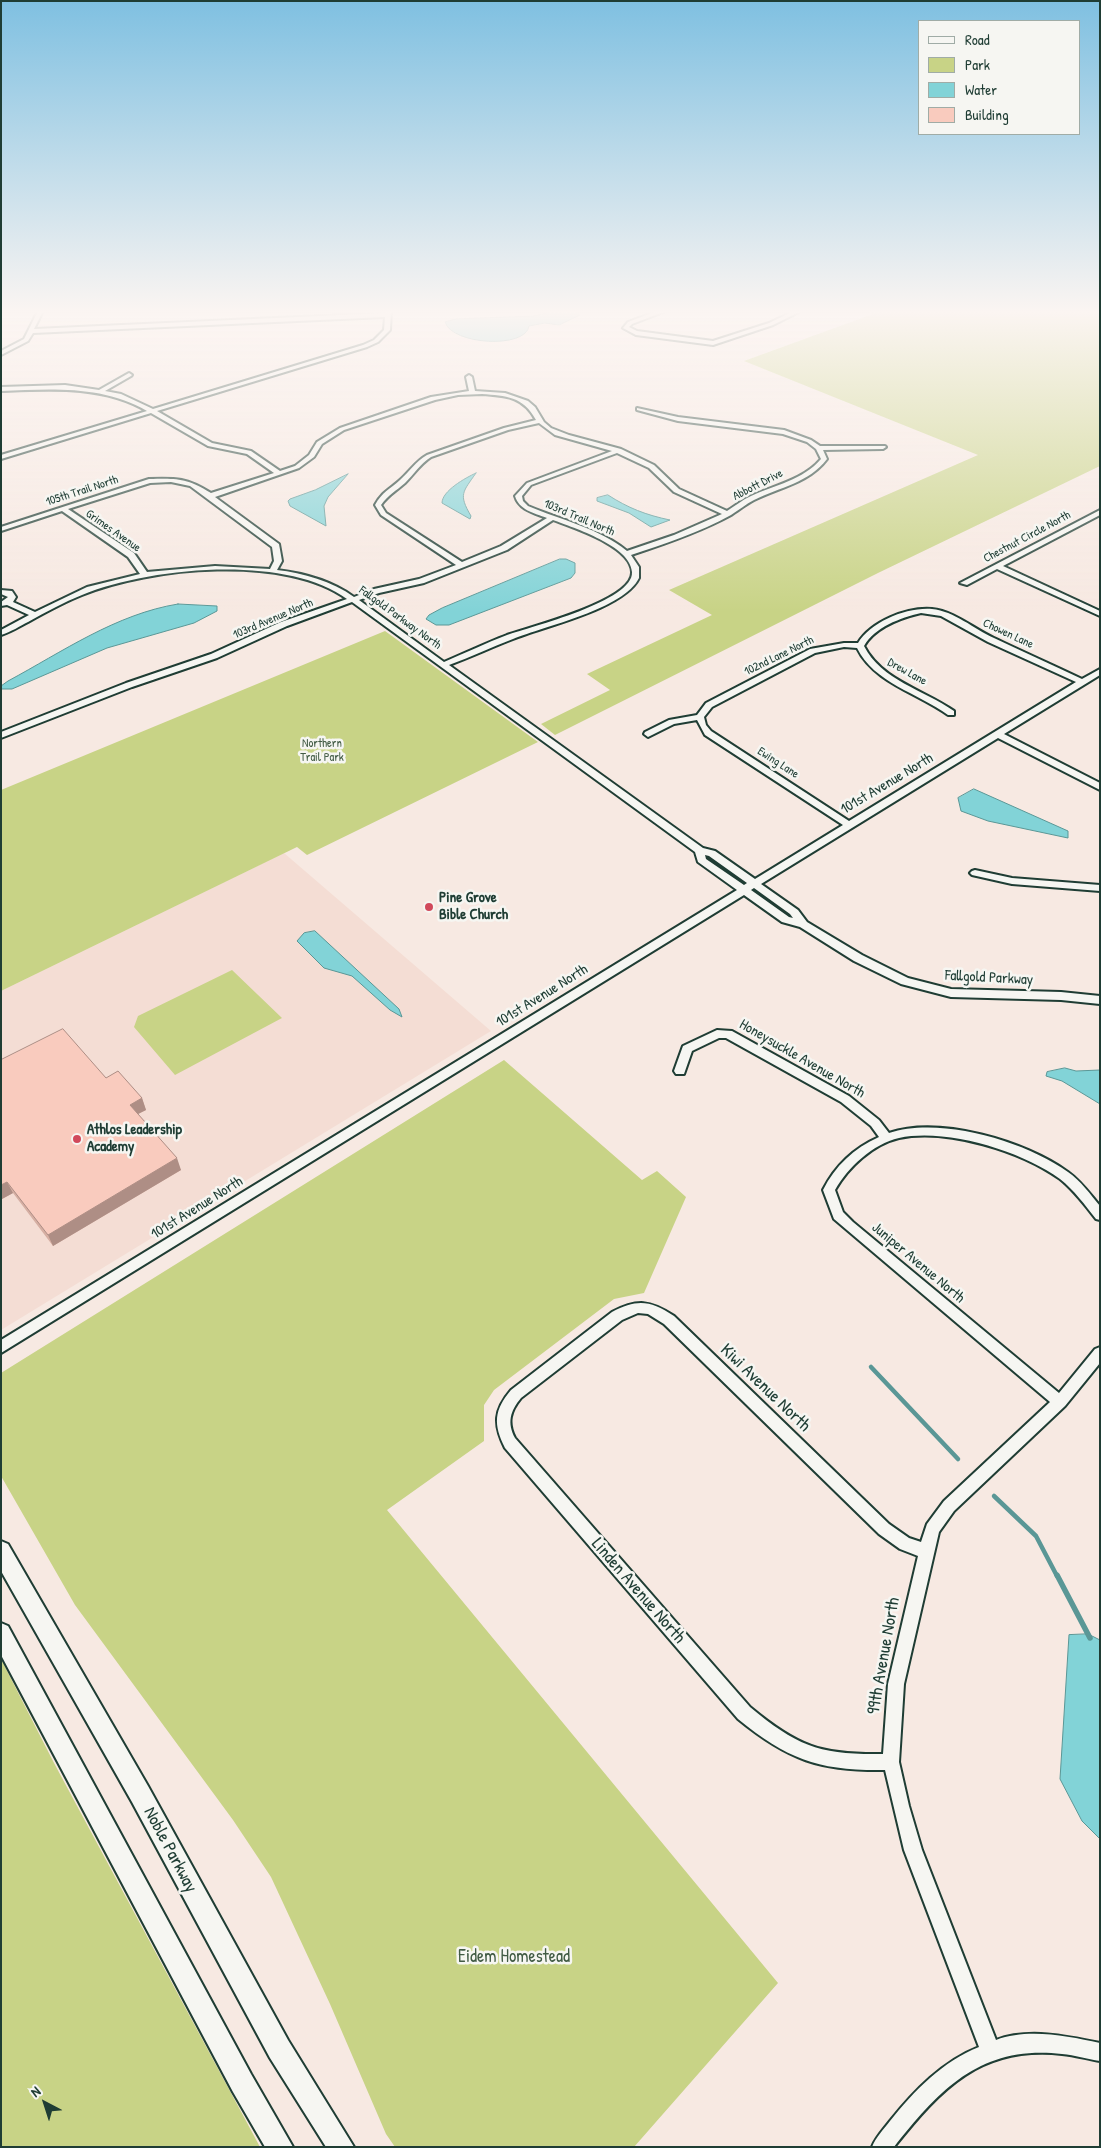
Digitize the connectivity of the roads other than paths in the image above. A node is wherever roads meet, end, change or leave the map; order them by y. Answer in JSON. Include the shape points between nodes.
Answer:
{"nodes":[{"id":1,"x":151,"y":411,"type":"joint"},
{"id":2,"x":395,"y":411,"type":"edge"},
{"id":3,"x":537,"y":411,"type":"edge"},
{"id":4,"x":648,"y":411,"type":"edge"},
{"id":5,"x":539,"y":422,"type":"junction"},
{"id":6,"x":883,"y":447,"type":"dead end"},
{"id":7,"x":819,"y":448,"type":"junction"},
{"id":8,"x":619,"y":450,"type":"junction"},
{"id":9,"x":1,"y":457,"type":"edge"},
{"id":10,"x":280,"y":474,"type":"junction"},
{"id":11,"x":210,"y":496,"type":"junction"},
{"id":12,"x":63,"y":509,"type":"junction"},
{"id":13,"x":1100,"y":512,"type":"edge"},
{"id":14,"x":728,"y":514,"type":"junction"},
{"id":15,"x":550,"y":519,"type":"junction"},
{"id":16,"x":1,"y":529,"type":"edge"},
{"id":17,"x":626,"y":554,"type":"junction"},
{"id":18,"x":461,"y":565,"type":"junction"},
{"id":19,"x":997,"y":566,"type":"junction"},
{"id":20,"x":272,"y":571,"type":"junction"},
{"id":21,"x":145,"y":574,"type":"junction"},
{"id":22,"x":964,"y":583,"type":"dead end"},
{"id":23,"x":1,"y":592,"type":"edge"},
{"id":24,"x":353,"y":599,"type":"junction"},
{"id":25,"x":4,"y":603,"type":"edge"},
{"id":26,"x":1100,"y":614,"type":"edge"},
{"id":27,"x":36,"y":615,"type":"junction"},
{"id":28,"x":1,"y":633,"type":"edge"},
{"id":29,"x":860,"y":646,"type":"junction"},
{"id":30,"x":443,"y":665,"type":"junction"},
{"id":31,"x":1100,"y":671,"type":"edge"},
{"id":32,"x":1082,"y":682,"type":"junction"},
{"id":33,"x":951,"y":713,"type":"dead end"},
{"id":34,"x":700,"y":717,"type":"junction"},
{"id":35,"x":1,"y":734,"type":"edge"},
{"id":36,"x":648,"y":734,"type":"dead end"},
{"id":37,"x":998,"y":734,"type":"junction"},
{"id":38,"x":1100,"y":787,"type":"edge"},
{"id":39,"x":849,"y":825,"type":"junction"},
{"id":40,"x":700,"y":851,"type":"junction"},
{"id":41,"x":975,"y":873,"type":"dead end"},
{"id":42,"x":753,"y":884,"type":"junction"},
{"id":43,"x":1100,"y":888,"type":"edge"},
{"id":44,"x":742,"y":890,"type":"junction"},
{"id":45,"x":803,"y":924,"type":"junction"},
{"id":46,"x":1100,"y":1000,"type":"edge"},
{"id":47,"x":680,"y":1071,"type":"dead end"},
{"id":48,"x":886,"y":1138,"type":"junction"},
{"id":49,"x":1100,"y":1215,"type":"edge"},
{"id":50,"x":1,"y":1348,"type":"edge"},
{"id":51,"x":572,"y":1351,"type":"joint"},
{"id":52,"x":1100,"y":1353,"type":"edge"},
{"id":53,"x":1060,"y":1402,"type":"junction"},
{"id":54,"x":1,"y":1551,"type":"edge"},
{"id":55,"x":925,"y":1551,"type":"junction"},
{"id":56,"x":1,"y":1634,"type":"edge"},
{"id":57,"x":892,"y":1762,"type":"junction"},
{"id":58,"x":990,"y":2050,"type":"junction"},
{"id":59,"x":1100,"y":2052,"type":"edge"},
{"id":60,"x":280,"y":2147,"type":"edge"},
{"id":61,"x":341,"y":2147,"type":"edge"},
{"id":62,"x":882,"y":2147,"type":"edge"}],
"edges":[{"from":1,"to":9,"type":"street"},
{"from":1,"to":10,"type":"street","via":[[210,445],[249,452]]},
{"from":2,"to":10,"type":"street","via":[[342,429],[319,443],[312,456],[297,467]]},
{"from":3,"to":5,"type":"street"},
{"from":4,"to":7,"type":"street","via":[[678,419],[784,432]]},
{"from":5,"to":8,"type":"street","via":[[562,436]]},
{"from":5,"to":18,"type":"street","via":[[506,429],[430,456],[380,499],[378,505],[383,514]]},
{"from":6,"to":7,"type":"street"},
{"from":7,"to":14,"type":"street","name":"Abbott Drive","via":[[824,459],[819,466],[749,499]]},
{"from":8,"to":14,"type":"street","via":[[656,469],[671,486]]},
{"from":8,"to":15,"type":"street","name":"103rd Trail North","via":[[538,480],[521,490],[520,502]]},
{"from":10,"to":11,"type":"street"},
{"from":11,"to":12,"type":"street","name":"105th Trail North","via":[[192,484],[171,480],[149,482]]},
{"from":11,"to":20,"type":"street","via":[[276,546],[278,561]]},
{"from":12,"to":16,"type":"street","name":"105th Trail North"},
{"from":12,"to":21,"type":"street","name":"Grimes Avenue","via":[[131,555]]},
{"from":13,"to":19,"type":"street","name":"Chestnut Circle North"},
{"from":14,"to":17,"type":"street","name":"Abbott Drive","via":[[665,542]]},
{"from":15,"to":17,"type":"street","name":"103rd Trail North","via":[[598,537]]},
{"from":15,"to":18,"type":"street","name":"103rd Avenue North","via":[[504,548]]},
{"from":17,"to":30,"type":"street","name":"103rd Trail North","via":[[637,573],[626,591],[588,610]]},
{"from":18,"to":24,"type":"street","name":"103rd Avenue North","via":[[421,581]]},
{"from":19,"to":22,"type":"street","name":"Chestnut Circle North"},
{"from":19,"to":26,"type":"street"},
{"from":20,"to":21,"type":"street","name":"Fallgold Parkway North","via":[[199,568]]},
{"from":20,"to":24,"type":"street","name":"Fallgold Parkway North","via":[[324,582]]},
{"from":21,"to":27,"type":"street","name":"Fallgold Parkway North","via":[[89,589]]},
{"from":23,"to":25,"type":"street","via":[[12,596]]},
{"from":24,"to":30,"type":"street","name":"Fallgold Parkway North"},
{"from":24,"to":35,"type":"street","name":"103rd Avenue North","via":[[284,624],[214,656]]},
{"from":25,"to":27,"type":"street"},
{"from":27,"to":28,"type":"street","name":"Fallgold Parkway North"},
{"from":29,"to":32,"type":"street","name":"Chowen Lane","via":[[869,633],[902,615],[923,611],[950,615],[991,640]]},
{"from":29,"to":33,"type":"street","name":"Drew Lane","via":[[863,657],[878,671],[941,704]]},
{"from":29,"to":34,"type":"street","name":"102nd Lane North","via":[[844,645],[813,651],[710,705]]},
{"from":30,"to":40,"type":"street","name":"Fallgold Parkway North"},
{"from":31,"to":32,"type":"street","name":"101st Avenue North"},
{"from":32,"to":37,"type":"street","name":"101st Avenue North"},
{"from":34,"to":36,"type":"street","via":[[672,722]]},
{"from":34,"to":39,"type":"street","name":"Ewing Lane","via":[[708,733]]},
{"from":37,"to":38,"type":"street"},
{"from":37,"to":39,"type":"street","name":"101st Avenue North"},
{"from":39,"to":42,"type":"street","name":"101st Avenue North"},
{"from":40,"to":42,"type":"street","name":"Fallgold Parkway North","via":[[712,853]]},
{"from":40,"to":44,"type":"street","name":"Fallgold Parkway North","via":[[701,860]]},
{"from":41,"to":43,"type":"street","via":[[1012,881]]},
{"from":42,"to":44,"type":"street","name":"101st Avenue North"},
{"from":42,"to":45,"type":"street","name":"Fallgold Parkway North","via":[[794,912]]},
{"from":44,"to":45,"type":"street","name":"Fallgold Parkway North","via":[[786,920]]},
{"from":44,"to":50,"type":"street","name":"101st Avenue North"},
{"from":45,"to":46,"type":"street","name":"Fallgold Parkway","via":[[858,958],[928,989],[975,996],[1061,996]]},
{"from":47,"to":48,"type":"street","name":"Honeysuckle Avenue North","via":[[687,1049],[717,1034],[728,1034],[845,1099],[875,1123]]},
{"from":48,"to":49,"type":"street","via":[[933,1133],[1010,1148],[1063,1175]]},
{"from":48,"to":53,"type":"street","name":"Juniper Avenue North","via":[[835,1176],[829,1190],[838,1215]]},
{"from":51,"to":55,"type":"street","name":"Kiwi Avenue North","via":[[632,1307],[657,1312],[669,1320],[884,1529],[905,1544]]},
{"from":51,"to":57,"type":"street","name":"Linden Avenue North","via":[[506,1404],[503,1430],[510,1443],[744,1713],[763,1730],[786,1746],[809,1756],[835,1761]]},
{"from":52,"to":53,"type":"street","name":"99th Avenue North"},
{"from":53,"to":55,"type":"street","name":"99th Avenue North","via":[[940,1516]]},
{"from":54,"to":61,"type":"main road","name":"Noble Parkway","via":[[140,1794],[279,2049]]},
{"from":55,"to":57,"type":"street","name":"99th Avenue North","via":[[896,1684]]},
{"from":56,"to":60,"type":"main road","via":[[228,2058]]},
{"from":57,"to":58,"type":"street","name":"99th Avenue North","via":[[913,1850]]},
{"from":58,"to":59,"type":"street","via":[[1028,2044],[1072,2045]]},
{"from":58,"to":62,"type":"street","via":[[947,2073],[915,2105]]}]}
